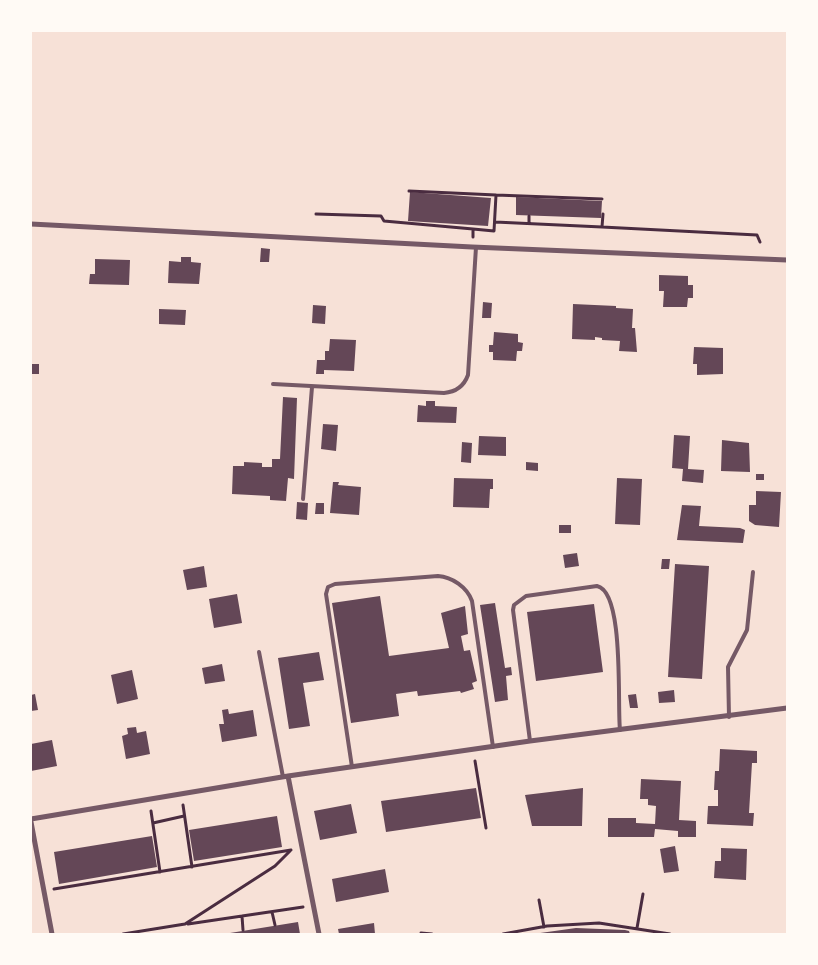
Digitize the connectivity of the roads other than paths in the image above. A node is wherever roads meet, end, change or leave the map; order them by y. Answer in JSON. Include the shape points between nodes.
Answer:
{"nodes":[{"id":1,"x":31,"y":224,"type":"edge"},
{"id":2,"x":476,"y":247,"type":"junction"},
{"id":3,"x":787,"y":260,"type":"edge"},
{"id":4,"x":273,"y":384,"type":"dead end"},
{"id":5,"x":312,"y":387,"type":"junction"},
{"id":6,"x":303,"y":498,"type":"dead end"},
{"id":7,"x":752,"y":572,"type":"dead end"},
{"id":8,"x":259,"y":652,"type":"dead end"},
{"id":9,"x":787,"y":708,"type":"edge"},
{"id":10,"x":729,"y":717,"type":"junction"},
{"id":11,"x":620,"y":730,"type":"junction"},
{"id":12,"x":530,"y":741,"type":"junction"},
{"id":13,"x":493,"y":747,"type":"junction"},
{"id":14,"x":352,"y":767,"type":"junction"},
{"id":15,"x":286,"y":776,"type":"junction"},
{"id":16,"x":31,"y":821,"type":"edge"},
{"id":17,"x":52,"y":934,"type":"edge"},
{"id":18,"x":320,"y":934,"type":"edge"}],
"edges":[{"from":1,"to":2,"type":"street"},
{"from":2,"to":3,"type":"street"},
{"from":2,"to":5,"type":"lane","via":[[468,374],[460,386],[444,393]]},
{"from":4,"to":5,"type":"lane"},
{"from":5,"to":6,"type":"lane"},
{"from":7,"to":10,"type":"lane","via":[[748,630],[728,667]]},
{"from":8,"to":15,"type":"lane"},
{"from":9,"to":10,"type":"street"},
{"from":10,"to":11,"type":"street"},
{"from":11,"to":12,"type":"street"},
{"from":11,"to":12,"type":"lane","via":[[614,612],[605,591],[597,586],[526,596],[514,605]]},
{"from":12,"to":13,"type":"street"},
{"from":13,"to":14,"type":"street"},
{"from":13,"to":14,"type":"lane","via":[[472,601],[462,588],[451,579],[438,576],[335,584],[328,587],[326,594]]},
{"from":14,"to":15,"type":"street"},
{"from":15,"to":16,"type":"street"},
{"from":15,"to":18,"type":"street"},
{"from":16,"to":17,"type":"street"}]}
